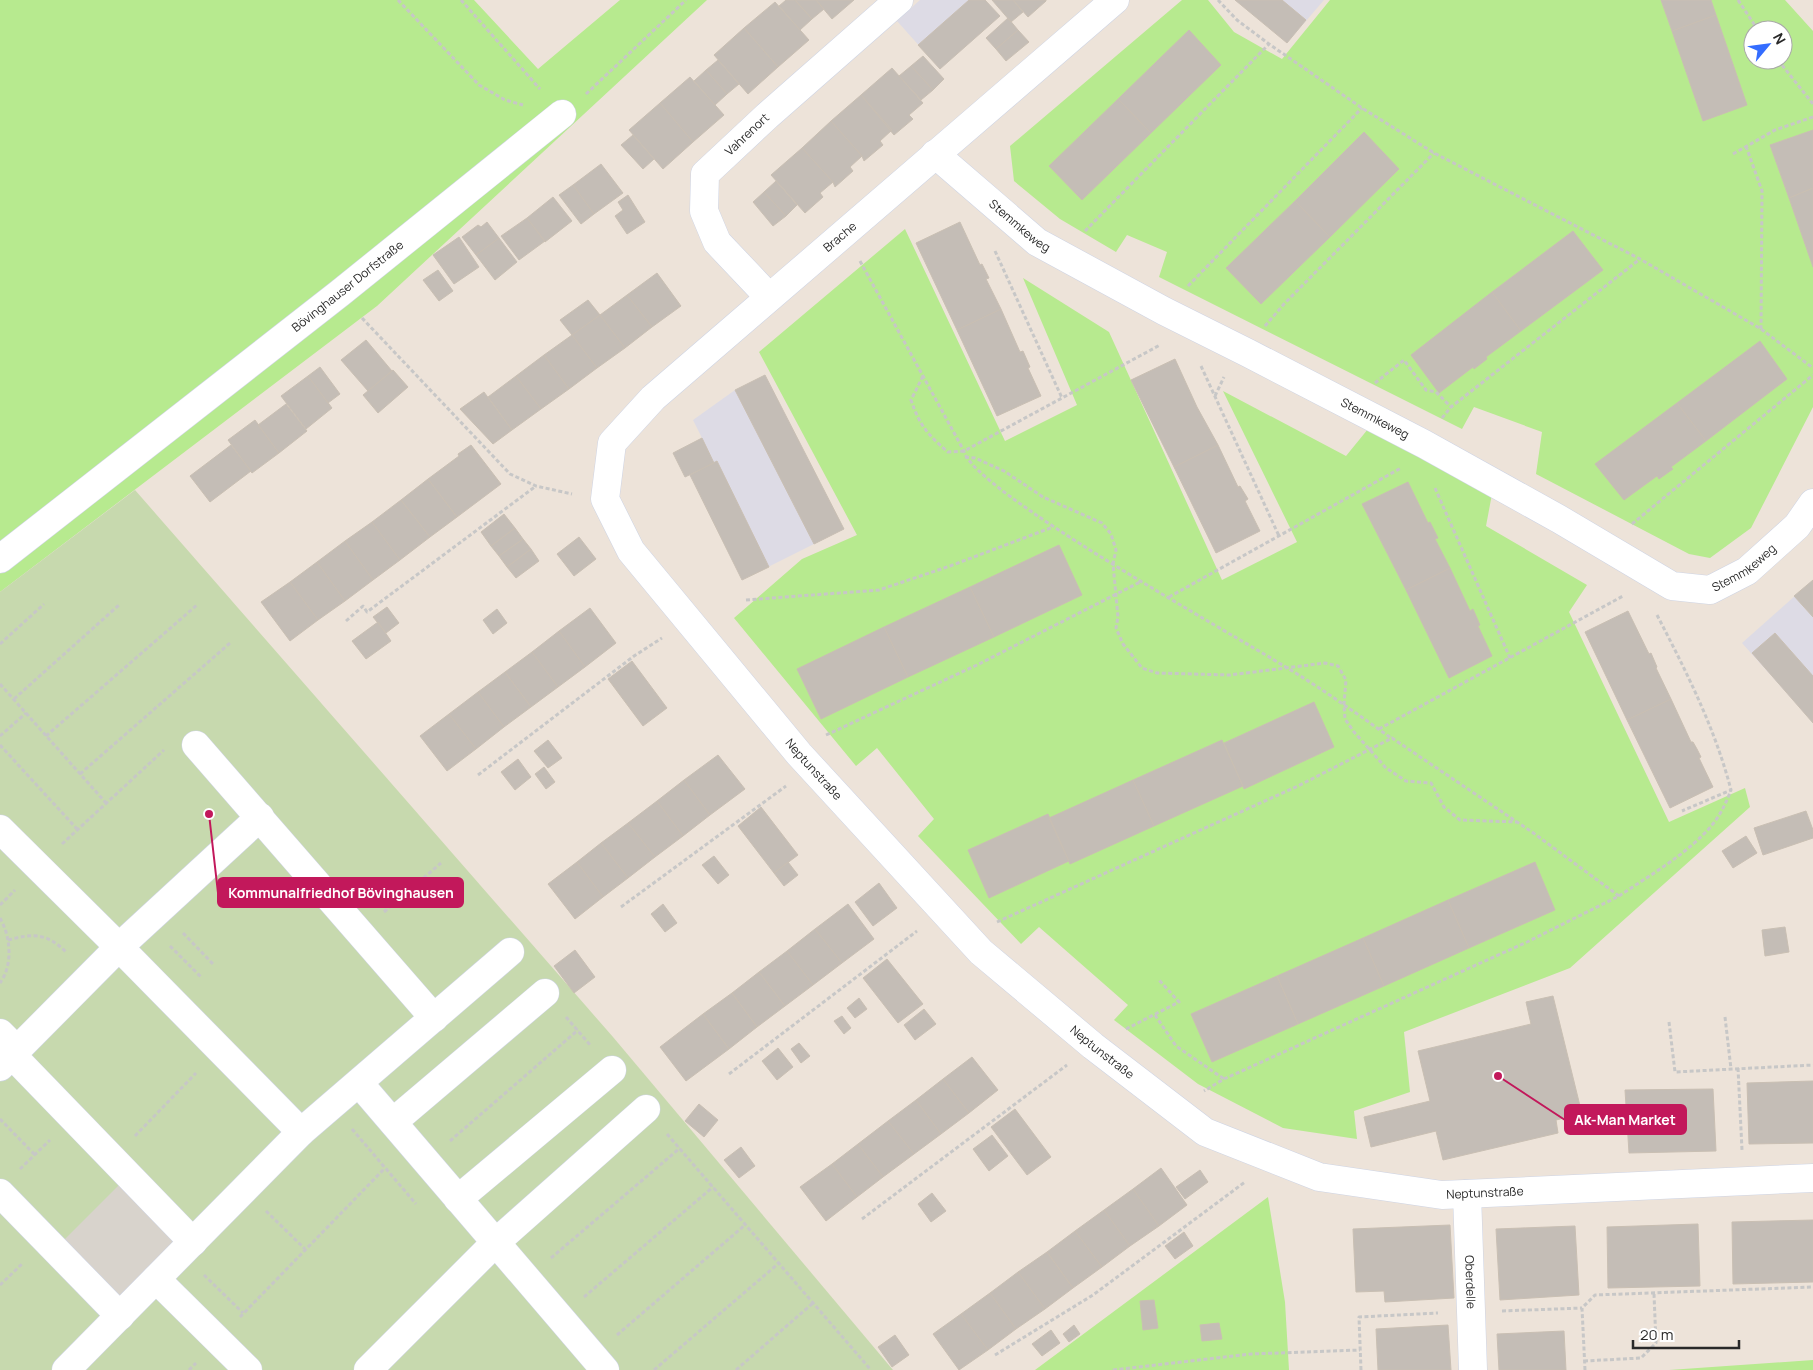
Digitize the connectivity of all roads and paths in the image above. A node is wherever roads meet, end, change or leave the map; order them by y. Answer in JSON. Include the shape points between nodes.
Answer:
{"nodes":[{"id":1,"x":398,"y":0,"type":"edge"},
{"id":2,"x":461,"y":0,"type":"edge"},
{"id":3,"x":686,"y":0,"type":"edge"},
{"id":4,"x":899,"y":0,"type":"edge"},
{"id":5,"x":1115,"y":0,"type":"edge"},
{"id":6,"x":1218,"y":0,"type":"edge"},
{"id":7,"x":1738,"y":0,"type":"edge"},
{"id":8,"x":1751,"y":20,"type":"edge"},
{"id":9,"x":1269,"y":44,"type":"junction"},
{"id":10,"x":1786,"y":70,"type":"edge"},
{"id":11,"x":1813,"y":104,"type":"edge"},
{"id":12,"x":1362,"y":108,"type":"junction"},
{"id":13,"x":562,"y":114,"type":"junction"},
{"id":14,"x":1813,"y":117,"type":"edge"},
{"id":15,"x":1746,"y":146,"type":"junction"},
{"id":16,"x":935,"y":154,"type":"junction"},
{"id":17,"x":1434,"y":154,"type":"junction"},
{"id":18,"x":1733,"y":154,"type":"dead end"},
{"id":19,"x":844,"y":234,"type":"junction"},
{"id":20,"x":995,"y":250,"type":"dead end"},
{"id":21,"x":1062,"y":254,"type":"junction"},
{"id":22,"x":1640,"y":258,"type":"junction"},
{"id":23,"x":340,"y":293,"type":"junction"},
{"id":24,"x":769,"y":297,"type":"junction"},
{"id":25,"x":1177,"y":321,"type":"junction"},
{"id":26,"x":1761,"y":329,"type":"junction"},
{"id":27,"x":1261,"y":331,"type":"dead end"},
{"id":28,"x":1813,"y":368,"type":"edge"},
{"id":29,"x":923,"y":375,"type":"junction"},
{"id":30,"x":1813,"y":375,"type":"edge"},
{"id":31,"x":1062,"y":398,"type":"junction"},
{"id":32,"x":1348,"y":405,"type":"junction"},
{"id":33,"x":1423,"y":450,"type":"junction"},
{"id":34,"x":964,"y":451,"type":"junction"},
{"id":35,"x":965,"y":457,"type":"junction"},
{"id":36,"x":536,"y":486,"type":"junction"},
{"id":37,"x":605,"y":499,"type":"junction"},
{"id":38,"x":1813,"y":503,"type":"edge"},
{"id":39,"x":1638,"y":517,"type":"dead end"},
{"id":40,"x":1054,"y":526,"type":"junction"},
{"id":41,"x":1279,"y":536,"type":"junction"},
{"id":42,"x":0,"y":559,"type":"edge"},
{"id":43,"x":1113,"y":564,"type":"junction"},
{"id":44,"x":1142,"y":581,"type":"junction"},
{"id":45,"x":1649,"y":582,"type":"junction"},
{"id":46,"x":1115,"y":596,"type":"junction"},
{"id":47,"x":1169,"y":598,"type":"junction"},
{"id":48,"x":746,"y":600,"type":"dead end"},
{"id":49,"x":44,"y":604,"type":"dead end"},
{"id":50,"x":119,"y":605,"type":"dead end"},
{"id":51,"x":197,"y":605,"type":"dead end"},
{"id":52,"x":689,"y":620,"type":"junction"},
{"id":53,"x":346,"y":621,"type":"dead end"},
{"id":54,"x":230,"y":643,"type":"dead end"},
{"id":55,"x":0,"y":644,"type":"edge"},
{"id":56,"x":1510,"y":658,"type":"junction"},
{"id":57,"x":1285,"y":666,"type":"junction"},
{"id":58,"x":0,"y":684,"type":"edge"},
{"id":59,"x":14,"y":699,"type":"junction"},
{"id":60,"x":1344,"y":704,"type":"junction"},
{"id":61,"x":26,"y":713,"type":"junction"},
{"id":62,"x":1379,"y":729,"type":"junction"},
{"id":63,"x":0,"y":736,"type":"edge"},
{"id":64,"x":46,"y":736,"type":"junction"},
{"id":65,"x":824,"y":736,"type":"dead end"},
{"id":66,"x":1392,"y":738,"type":"junction"},
{"id":67,"x":0,"y":745,"type":"edge"},
{"id":68,"x":196,"y":745,"type":"dead end"},
{"id":69,"x":1368,"y":749,"type":"junction"},
{"id":70,"x":162,"y":751,"type":"dead end"},
{"id":71,"x":812,"y":768,"type":"junction"},
{"id":72,"x":80,"y":774,"type":"junction"},
{"id":73,"x":478,"y":775,"type":"dead end"},
{"id":74,"x":1731,"y":790,"type":"junction"},
{"id":75,"x":106,"y":803,"type":"junction"},
{"id":76,"x":1682,"y":811,"type":"dead end"},
{"id":77,"x":260,"y":817,"type":"junction"},
{"id":78,"x":1517,"y":822,"type":"junction"},
{"id":79,"x":0,"y":829,"type":"edge"},
{"id":80,"x":77,"y":829,"type":"junction"},
{"id":81,"x":441,"y":863,"type":"dead end"},
{"id":82,"x":38,"y":867,"type":"junction"},
{"id":83,"x":1619,"y":896,"type":"junction"},
{"id":84,"x":621,"y":908,"type":"dead end"},
{"id":85,"x":944,"y":910,"type":"junction"},
{"id":86,"x":0,"y":918,"type":"edge"},
{"id":87,"x":360,"y":934,"type":"junction"},
{"id":88,"x":967,"y":935,"type":"junction"},
{"id":89,"x":8,"y":940,"type":"junction"},
{"id":90,"x":170,"y":946,"type":"junction"},
{"id":91,"x":119,"y":947,"type":"junction"},
{"id":92,"x":510,"y":952,"type":"dead end"},
{"id":93,"x":214,"y":965,"type":"dead end"},
{"id":94,"x":143,"y":971,"type":"junction"},
{"id":95,"x":90,"y":977,"type":"junction"},
{"id":96,"x":201,"y":977,"type":"dead end"},
{"id":97,"x":1159,"y":980,"type":"dead end"},
{"id":98,"x":0,"y":983,"type":"edge"},
{"id":99,"x":545,"y":993,"type":"joint"},
{"id":100,"x":1725,"y":1016,"type":"dead end"},
{"id":101,"x":434,"y":1018,"type":"junction"},
{"id":102,"x":1669,"y":1022,"type":"dead end"},
{"id":103,"x":578,"y":1030,"type":"junction"},
{"id":104,"x":1093,"y":1046,"type":"junction"},
{"id":105,"x":220,"y":1049,"type":"junction"},
{"id":106,"x":7,"y":1051,"type":"edge"},
{"id":107,"x":1813,"y":1065,"type":"edge"},
{"id":108,"x":1738,"y":1068,"type":"junction"},
{"id":109,"x":1731,"y":1069,"type":"junction"},
{"id":110,"x":612,"y":1070,"type":"joint"},
{"id":111,"x":729,"y":1074,"type":"dead end"},
{"id":112,"x":1224,"y":1079,"type":"junction"},
{"id":113,"x":359,"y":1083,"type":"junction"},
{"id":114,"x":1203,"y":1091,"type":"dead end"},
{"id":115,"x":332,"y":1106,"type":"junction"},
{"id":116,"x":646,"y":1109,"type":"joint"},
{"id":117,"x":73,"y":1118,"type":"junction"},
{"id":118,"x":0,"y":1119,"type":"edge"},
{"id":119,"x":393,"y":1122,"type":"junction"},
{"id":120,"x":301,"y":1132,"type":"junction"},
{"id":121,"x":680,"y":1148,"type":"junction"},
{"id":122,"x":35,"y":1155,"type":"junction"},
{"id":123,"x":113,"y":1158,"type":"junction"},
{"id":124,"x":1275,"y":1159,"type":"junction"},
{"id":125,"x":426,"y":1161,"type":"junction"},
{"id":126,"x":1813,"y":1178,"type":"edge"},
{"id":127,"x":1744,"y":1182,"type":"junction"},
{"id":128,"x":7,"y":1184,"type":"edge"},
{"id":129,"x":713,"y":1187,"type":"junction"},
{"id":130,"x":244,"y":1190,"type":"junction"},
{"id":131,"x":1466,"y":1194,"type":"junction"},
{"id":132,"x":458,"y":1199,"type":"junction"},
{"id":133,"x":862,"y":1219,"type":"dead end"},
{"id":134,"x":746,"y":1225,"type":"junction"},
{"id":135,"x":495,"y":1243,"type":"junction"},
{"id":136,"x":188,"y":1247,"type":"junction"},
{"id":137,"x":306,"y":1249,"type":"junction"},
{"id":138,"x":779,"y":1263,"type":"junction"},
{"id":139,"x":156,"y":1279,"type":"junction"},
{"id":140,"x":526,"y":1279,"type":"junction"},
{"id":141,"x":1813,"y":1287,"type":"edge"},
{"id":142,"x":1654,"y":1294,"type":"junction"},
{"id":143,"x":813,"y":1303,"type":"junction"},
{"id":144,"x":1582,"y":1308,"type":"junction"},
{"id":145,"x":1471,"y":1312,"type":"junction"},
{"id":146,"x":243,"y":1313,"type":"junction"},
{"id":147,"x":120,"y":1316,"type":"junction"},
{"id":148,"x":560,"y":1318,"type":"junction"},
{"id":149,"x":218,"y":1340,"type":"junction"},
{"id":150,"x":1360,"y":1350,"type":"junction"},
{"id":151,"x":995,"y":1355,"type":"dead end"},
{"id":152,"x":1584,"y":1361,"type":"junction"},
{"id":153,"x":599,"y":1363,"type":"edge"},
{"id":154,"x":66,"y":1370,"type":"edge"},
{"id":155,"x":248,"y":1370,"type":"edge"},
{"id":156,"x":368,"y":1370,"type":"edge"},
{"id":157,"x":654,"y":1370,"type":"edge"},
{"id":158,"x":736,"y":1370,"type":"edge"},
{"id":159,"x":871,"y":1370,"type":"edge"},
{"id":160,"x":1113,"y":1370,"type":"edge"},
{"id":161,"x":1361,"y":1370,"type":"edge"},
{"id":162,"x":1473,"y":1370,"type":"edge"},
{"id":163,"x":1585,"y":1370,"type":"edge"}],
"edges":[{"from":1,"to":13,"type":"path","via":[[479,84],[505,100]]},
{"from":2,"to":13,"type":"path"},
{"from":3,"to":13,"type":"path"},
{"from":4,"to":24,"type":"street","name":"Vahrenort","via":[[705,174],[704,211],[717,242]]},
{"from":5,"to":16,"type":"street","name":"Brache"},
{"from":6,"to":9,"type":"path","via":[[1236,20]]},
{"from":7,"to":8,"type":"path"},
{"from":9,"to":12,"type":"path"},
{"from":9,"to":21,"type":"path"},
{"from":10,"to":11,"type":"path"},
{"from":12,"to":17,"type":"path"},
{"from":12,"to":25,"type":"path"},
{"from":13,"to":23,"type":"street","name":"Bövinghauser Dorfstraße"},
{"from":14,"to":15,"type":"path","via":[[1775,130]]},
{"from":15,"to":18,"type":"path"},
{"from":15,"to":26,"type":"path","via":[[1762,191]]},
{"from":16,"to":19,"type":"street","name":"Brache"},
{"from":16,"to":21,"type":"street","name":"Stemmkeweg","via":[[1037,242]]},
{"from":17,"to":22,"type":"path"},
{"from":17,"to":27,"type":"path"},
{"from":19,"to":24,"type":"street","name":"Brache"},
{"from":19,"to":29,"type":"path"},
{"from":20,"to":31,"type":"path"},
{"from":21,"to":25,"type":"street","name":"Stemmkeweg"},
{"from":22,"to":26,"type":"path"},
{"from":22,"to":32,"type":"path","via":[[1450,407],[1436,392],[1426,390],[1404,360]]},
{"from":23,"to":36,"type":"path","via":[[510,474]]},
{"from":23,"to":42,"type":"street","name":"Bövinghauser Dorfstraße"},
{"from":24,"to":37,"type":"street","name":"Brache","via":[[653,398],[612,443]]},
{"from":25,"to":31,"type":"path"},
{"from":25,"to":32,"type":"street","name":"Stemmkeweg"},
{"from":25,"to":41,"type":"path"},
{"from":26,"to":28,"type":"path"},
{"from":29,"to":34,"type":"path"},
{"from":29,"to":34,"type":"path","via":[[911,400],[916,415],[928,435],[948,452]]},
{"from":30,"to":39,"type":"path"},
{"from":31,"to":34,"type":"path"},
{"from":32,"to":33,"type":"street","name":"Stemmkeweg"},
{"from":33,"to":41,"type":"path"},
{"from":33,"to":45,"type":"street","name":"Stemmkeweg","via":[[1559,519]]},
{"from":33,"to":56,"type":"path"},
{"from":34,"to":35,"type":"path"},
{"from":35,"to":40,"type":"path","via":[[985,478]]},
{"from":35,"to":43,"type":"path","via":[[1004,470],[1043,496],[1102,524],[1111,534],[1116,550]]},
{"from":36,"to":37,"type":"path"},
{"from":36,"to":53,"type":"path","via":[[367,612],[364,606]]},
{"from":37,"to":52,"type":"street","name":"Neptunstraße","via":[[631,551]]},
{"from":38,"to":45,"type":"street","name":"Stemmkeweg","via":[[1797,526],[1747,571],[1710,590]]},
{"from":40,"to":43,"type":"path"},
{"from":40,"to":48,"type":"path","via":[[879,590]]},
{"from":41,"to":47,"type":"path"},
{"from":43,"to":44,"type":"path"},
{"from":43,"to":46,"type":"path"},
{"from":44,"to":46,"type":"path"},
{"from":44,"to":47,"type":"path"},
{"from":45,"to":56,"type":"path"},
{"from":45,"to":74,"type":"path","via":[[1725,767]]},
{"from":46,"to":57,"type":"path","via":[[1116,628],[1142,668],[1157,673],[1230,674]]},
{"from":46,"to":65,"type":"path"},
{"from":47,"to":57,"type":"path"},
{"from":49,"to":55,"type":"path"},
{"from":50,"to":59,"type":"path"},
{"from":51,"to":64,"type":"path"},
{"from":52,"to":71,"type":"street","name":"Neptunstraße"},
{"from":52,"to":73,"type":"path","via":[[634,656]]},
{"from":54,"to":72,"type":"path"},
{"from":56,"to":62,"type":"path"},
{"from":57,"to":60,"type":"path"},
{"from":57,"to":60,"type":"path","via":[[1325,662],[1338,666],[1346,680]]},
{"from":58,"to":59,"type":"path"},
{"from":59,"to":61,"type":"path"},
{"from":60,"to":62,"type":"path"},
{"from":60,"to":69,"type":"path","via":[[1345,719]]},
{"from":61,"to":63,"type":"path"},
{"from":61,"to":64,"type":"path"},
{"from":62,"to":66,"type":"path"},
{"from":64,"to":72,"type":"path"},
{"from":66,"to":69,"type":"path"},
{"from":66,"to":78,"type":"path"},
{"from":67,"to":80,"type":"path"},
{"from":68,"to":77,"type":"street"},
{"from":69,"to":78,"type":"path","via":[[1386,768],[1406,781],[1431,783],[1444,807],[1460,820]]},
{"from":69,"to":88,"type":"path","via":[[1298,786]]},
{"from":70,"to":75,"type":"path"},
{"from":71,"to":84,"type":"path"},
{"from":71,"to":85,"type":"street","name":"Neptunstraße"},
{"from":72,"to":75,"type":"path"},
{"from":74,"to":76,"type":"path"},
{"from":74,"to":83,"type":"path","via":[[1724,808],[1693,844]]},
{"from":75,"to":80,"type":"path"},
{"from":77,"to":87,"type":"street"},
{"from":77,"to":91,"type":"street"},
{"from":78,"to":83,"type":"path"},
{"from":79,"to":82,"type":"street"},
{"from":80,"to":82,"type":"path"},
{"from":81,"to":87,"type":"path"},
{"from":82,"to":91,"type":"street"},
{"from":83,"to":112,"type":"path","via":[[1527,942]]},
{"from":85,"to":88,"type":"street","name":"Neptunstraße"},
{"from":85,"to":111,"type":"path"},
{"from":86,"to":89,"type":"path"},
{"from":87,"to":101,"type":"street"},
{"from":88,"to":104,"type":"street","name":"Neptunstraße","via":[[981,952]]},
{"from":89,"to":95,"type":"path","via":[[39,935],[61,947]]},
{"from":89,"to":98,"type":"path","via":[[6,974]]},
{"from":90,"to":93,"type":"path","via":[[183,933]]},
{"from":90,"to":94,"type":"path"},
{"from":90,"to":96,"type":"path"},
{"from":91,"to":94,"type":"street"},
{"from":91,"to":95,"type":"street"},
{"from":92,"to":101,"type":"street"},
{"from":94,"to":105,"type":"street"},
{"from":95,"to":106,"type":"street"},
{"from":97,"to":112,"type":"path","via":[[1179,1002],[1155,1015],[1176,1046]]},
{"from":99,"to":103,"type":"path"},
{"from":99,"to":119,"type":"street"},
{"from":100,"to":109,"type":"path"},
{"from":101,"to":113,"type":"street"},
{"from":102,"to":109,"type":"path","via":[[1674,1072]]},
{"from":103,"to":110,"type":"path"},
{"from":103,"to":125,"type":"path"},
{"from":104,"to":124,"type":"street","name":"Neptunstraße","via":[[1205,1132]]},
{"from":104,"to":133,"type":"path"},
{"from":105,"to":120,"type":"street"},
{"from":105,"to":123,"type":"path"},
{"from":106,"to":117,"type":"street"},
{"from":107,"to":108,"type":"path"},
{"from":108,"to":109,"type":"path"},
{"from":108,"to":127,"type":"path"},
{"from":110,"to":132,"type":"street"},
{"from":112,"to":114,"type":"path"},
{"from":113,"to":115,"type":"street"},
{"from":113,"to":119,"type":"street"},
{"from":115,"to":120,"type":"street"},
{"from":115,"to":137,"type":"path","via":[[384,1168]]},
{"from":116,"to":121,"type":"path"},
{"from":116,"to":135,"type":"street"},
{"from":117,"to":122,"type":"path"},
{"from":117,"to":123,"type":"street"},
{"from":118,"to":122,"type":"path"},
{"from":119,"to":125,"type":"street"},
{"from":120,"to":130,"type":"street"},
{"from":121,"to":129,"type":"path"},
{"from":121,"to":140,"type":"path"},
{"from":122,"to":128,"type":"path"},
{"from":123,"to":136,"type":"street"},
{"from":124,"to":131,"type":"street","name":"Neptunstraße","via":[[1319,1176],[1442,1196]]},
{"from":124,"to":151,"type":"path","via":[[1093,1294]]},
{"from":125,"to":132,"type":"street"},
{"from":126,"to":127,"type":"street","name":"Neptunstraße"},
{"from":127,"to":131,"type":"street","name":"Neptunstraße"},
{"from":128,"to":147,"type":"street"},
{"from":129,"to":134,"type":"path"},
{"from":129,"to":148,"type":"path"},
{"from":130,"to":136,"type":"street"},
{"from":130,"to":137,"type":"path"},
{"from":131,"to":145,"type":"street","name":"Oberdelle"},
{"from":132,"to":135,"type":"street"},
{"from":134,"to":138,"type":"path"},
{"from":134,"to":153,"type":"path"},
{"from":135,"to":140,"type":"street"},
{"from":135,"to":156,"type":"street"},
{"from":136,"to":139,"type":"street"},
{"from":136,"to":146,"type":"path"},
{"from":137,"to":146,"type":"path"},
{"from":138,"to":143,"type":"path"},
{"from":138,"to":157,"type":"path"},
{"from":139,"to":147,"type":"street"},
{"from":139,"to":149,"type":"street"},
{"from":140,"to":148,"type":"street"},
{"from":141,"to":142,"type":"path"},
{"from":142,"to":144,"type":"path","via":[[1594,1295]]},
{"from":142,"to":152,"type":"path","via":[[1656,1344],[1641,1358]]},
{"from":143,"to":158,"type":"path"},
{"from":143,"to":159,"type":"path"},
{"from":144,"to":145,"type":"path"},
{"from":144,"to":152,"type":"path"},
{"from":145,"to":150,"type":"path","via":[[1359,1317]]},
{"from":145,"to":162,"type":"street","name":"Oberdelle"},
{"from":146,"to":149,"type":"path"},
{"from":147,"to":154,"type":"street"},
{"from":148,"to":153,"type":"street"},
{"from":149,"to":155,"type":"street"},
{"from":150,"to":160,"type":"path","via":[[1251,1354]]},
{"from":150,"to":161,"type":"path"},
{"from":152,"to":163,"type":"path"}]}
